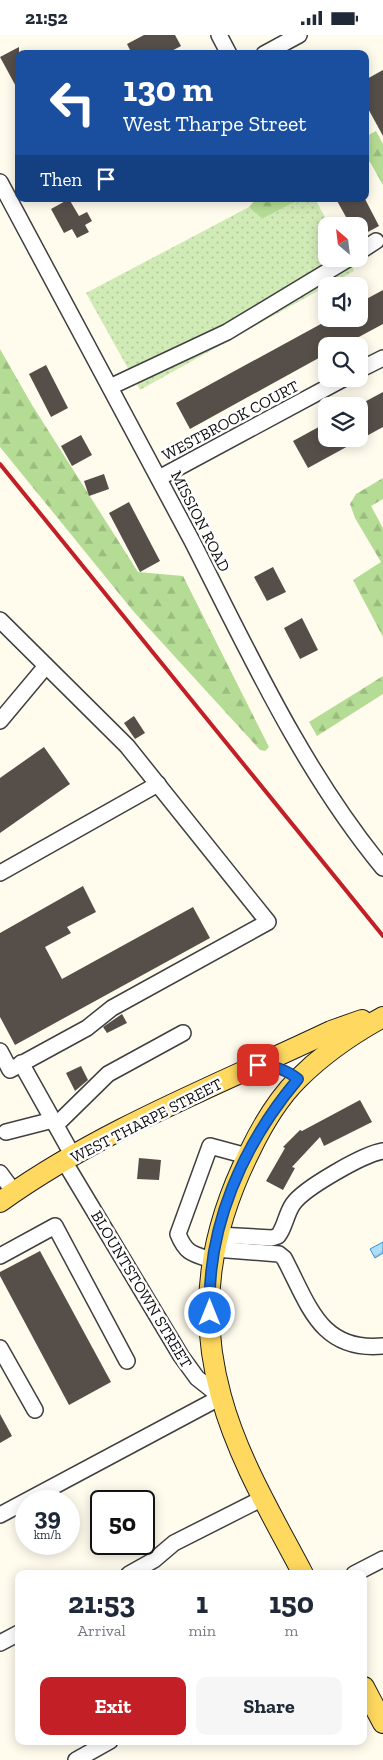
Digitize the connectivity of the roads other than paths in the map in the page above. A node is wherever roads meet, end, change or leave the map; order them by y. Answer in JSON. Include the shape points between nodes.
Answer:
{"nodes":[{"id":1,"x":219,"y":35,"type":"edge"},
{"id":2,"x":299,"y":35,"type":"edge"},
{"id":3,"x":227,"y":50,"type":"edge"},
{"id":4,"x":271,"y":50,"type":"edge"},
{"id":5,"x":8,"y":187,"type":"edge"},
{"id":6,"x":15,"y":201,"type":"edge"},
{"id":7,"x":16,"y":202,"type":"edge"},
{"id":8,"x":376,"y":241,"type":"dead end"},
{"id":9,"x":368,"y":246,"type":"edge"},
{"id":10,"x":335,"y":267,"type":"edge"},
{"id":11,"x":383,"y":358,"type":"edge"},
{"id":12,"x":368,"y":366,"type":"edge"},
{"id":13,"x":110,"y":387,"type":"junction"},
{"id":14,"x":328,"y":387,"type":"edge"},
{"id":15,"x":159,"y":479,"type":"junction"},
{"id":16,"x":0,"y":620,"type":"edge"},
{"id":17,"x":46,"y":666,"type":"junction"},
{"id":18,"x":0,"y":721,"type":"edge"},
{"id":19,"x":158,"y":784,"type":"junction"},
{"id":20,"x":383,"y":868,"type":"edge"},
{"id":21,"x":0,"y":873,"type":"edge"},
{"id":22,"x":383,"y":1012,"type":"edge"},
{"id":23,"x":383,"y":1017,"type":"edge"},
{"id":24,"x":183,"y":1033,"type":"dead end"},
{"id":25,"x":0,"y":1051,"type":"edge"},
{"id":26,"x":21,"y":1063,"type":"junction"},
{"id":27,"x":258,"y":1065,"type":"junction"},
{"id":28,"x":298,"y":1079,"type":"junction"},
{"id":29,"x":54,"y":1122,"type":"junction"},
{"id":30,"x":6,"y":1132,"type":"dead end"},
{"id":31,"x":383,"y":1151,"type":"edge"},
{"id":32,"x":247,"y":1156,"type":"junction"},
{"id":33,"x":69,"y":1158,"type":"junction"},
{"id":34,"x":0,"y":1173,"type":"edge"},
{"id":35,"x":7,"y":1197,"type":"edge"},
{"id":36,"x":264,"y":1245,"type":"junction"},
{"id":37,"x":215,"y":1248,"type":"junction"},
{"id":38,"x":0,"y":1256,"type":"edge"},
{"id":39,"x":383,"y":1346,"type":"edge"},
{"id":40,"x":0,"y":1348,"type":"edge"},
{"id":41,"x":127,"y":1361,"type":"dead end"},
{"id":42,"x":221,"y":1397,"type":"junction"},
{"id":43,"x":35,"y":1409,"type":"dead end"},
{"id":44,"x":263,"y":1498,"type":"junction"},
{"id":45,"x":0,"y":1515,"type":"edge"},
{"id":46,"x":383,"y":1559,"type":"edge"},
{"id":47,"x":136,"y":1570,"type":"edge"},
{"id":48,"x":301,"y":1570,"type":"edge"},
{"id":49,"x":362,"y":1570,"type":"edge"},
{"id":50,"x":15,"y":1635,"type":"edge"},
{"id":51,"x":0,"y":1643,"type":"edge"},
{"id":52,"x":367,"y":1693,"type":"edge"},
{"id":53,"x":383,"y":1723,"type":"edge"},
{"id":54,"x":103,"y":1745,"type":"edge"},
{"id":55,"x":76,"y":1760,"type":"edge"}],
"edges":[{"from":1,"to":3,"type":"street"},
{"from":2,"to":4,"type":"street"},
{"from":5,"to":6,"type":"street","name":"MISSION ROAD"},
{"from":7,"to":13,"type":"street","name":"MISSION ROAD"},
{"from":8,"to":9,"type":"street"},
{"from":10,"to":13,"type":"street","via":[[227,332]]},
{"from":11,"to":12,"type":"street"},
{"from":13,"to":15,"type":"street","name":"MISSION ROAD"},
{"from":14,"to":15,"type":"street","name":"WESTBROOK COURT"},
{"from":15,"to":20,"type":"street","name":"MISSION ROAD","via":[[299,744],[334,802]]},
{"from":16,"to":17,"type":"street"},
{"from":17,"to":18,"type":"street"},
{"from":17,"to":19,"type":"street","via":[[127,746]]},
{"from":19,"to":21,"type":"street"},
{"from":19,"to":26,"type":"street","via":[[268,922],[112,1008],[87,1028]]},
{"from":22,"to":27,"type":"main road","name":"WEST THARPE STREET","via":[[331,1031]]},
{"from":23,"to":28,"type":"main road","via":[[353,1033]]},
{"from":24,"to":29,"type":"street","via":[[108,1074]]},
{"from":25,"to":26,"type":"street","via":[[10,1069]]},
{"from":26,"to":29,"type":"street","name":"BLOUNTSTOWN STREET"},
{"from":27,"to":28,"type":"main road","via":[[287,1071]]},
{"from":27,"to":33,"type":"main road","name":"WEST THARPE STREET"},
{"from":28,"to":32,"type":"main road","via":[[276,1106]]},
{"from":29,"to":30,"type":"street"},
{"from":29,"to":33,"type":"street","name":"BLOUNTSTOWN STREET"},
{"from":31,"to":36,"type":"street","via":[[363,1158],[309,1189],[291,1206],[278,1236]]},
{"from":32,"to":37,"type":"main road","via":[[226,1204]]},
{"from":32,"to":37,"type":"street","via":[[210,1146],[178,1234],[182,1246],[191,1254]]},
{"from":33,"to":35,"type":"main road","name":"WEST THARPE STREET"},
{"from":33,"to":42,"type":"street","name":"BLOUNTSTOWN STREET","via":[[181,1356],[197,1378]]},
{"from":34,"to":35,"type":"street"},
{"from":36,"to":37,"type":"street"},
{"from":36,"to":39,"type":"street","via":[[284,1258],[317,1320],[333,1337],[357,1346]]},
{"from":37,"to":42,"type":"main road","via":[[209,1298],[211,1344]]},
{"from":38,"to":41,"type":"street","via":[[54,1225]]},
{"from":40,"to":43,"type":"street"},
{"from":42,"to":44,"type":"main road","via":[[239,1447]]},
{"from":42,"to":45,"type":"street"},
{"from":44,"to":47,"type":"street","via":[[174,1543]]},
{"from":44,"to":48,"type":"main road"},
{"from":46,"to":49,"type":"street"},
{"from":50,"to":51,"type":"street"},
{"from":52,"to":53,"type":"main road"},
{"from":54,"to":55,"type":"street"}]}
